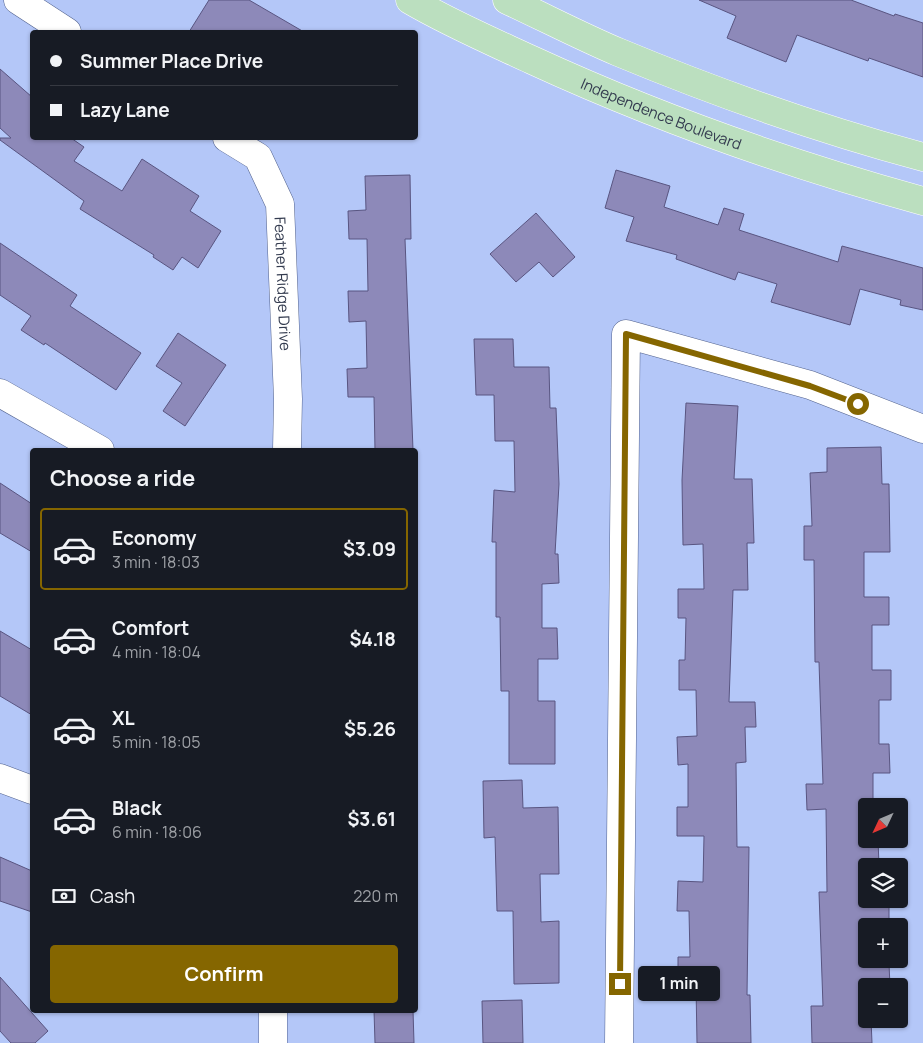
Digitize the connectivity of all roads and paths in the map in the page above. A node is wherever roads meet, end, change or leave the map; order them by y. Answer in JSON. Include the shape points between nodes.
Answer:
{"nodes":[{"id":1,"x":18,"y":0,"type":"edge"},
{"id":2,"x":410,"y":0,"type":"edge"},
{"id":3,"x":507,"y":0,"type":"edge"},
{"id":4,"x":64,"y":30,"type":"edge"},
{"id":5,"x":735,"y":98,"type":"junction"},
{"id":6,"x":722,"y":137,"type":"junction"},
{"id":7,"x":230,"y":140,"type":"edge"},
{"id":8,"x":923,"y":158,"type":"edge"},
{"id":9,"x":923,"y":201,"type":"edge"},
{"id":10,"x":0,"y":393,"type":"edge"},
{"id":11,"x":923,"y":429,"type":"edge"},
{"id":12,"x":96,"y":448,"type":"edge"},
{"id":13,"x":287,"y":448,"type":"edge"},
{"id":14,"x":0,"y":778,"type":"edge"},
{"id":15,"x":30,"y":789,"type":"edge"},
{"id":16,"x":273,"y":1013,"type":"edge"},
{"id":17,"x":273,"y":1043,"type":"edge"},
{"id":18,"x":619,"y":1043,"type":"edge"}],
"edges":[{"from":1,"to":4,"type":"street"},
{"from":2,"to":6,"type":"main road","name":"Independence Boulevard","via":[[444,20],[603,92]]},
{"from":3,"to":5,"type":"main road","via":[[616,51]]},
{"from":5,"to":6,"type":"main road"},
{"from":5,"to":8,"type":"main road"},
{"from":6,"to":9,"type":"main road","name":"Independence Boulevard","via":[[850,181]]},
{"from":7,"to":13,"type":"street","name":"Feather Ridge Drive","via":[[258,157],[280,204]]},
{"from":10,"to":12,"type":"street"},
{"from":11,"to":18,"type":"street","via":[[810,386],[626,334]]},
{"from":14,"to":15,"type":"street"},
{"from":16,"to":17,"type":"street"}]}
